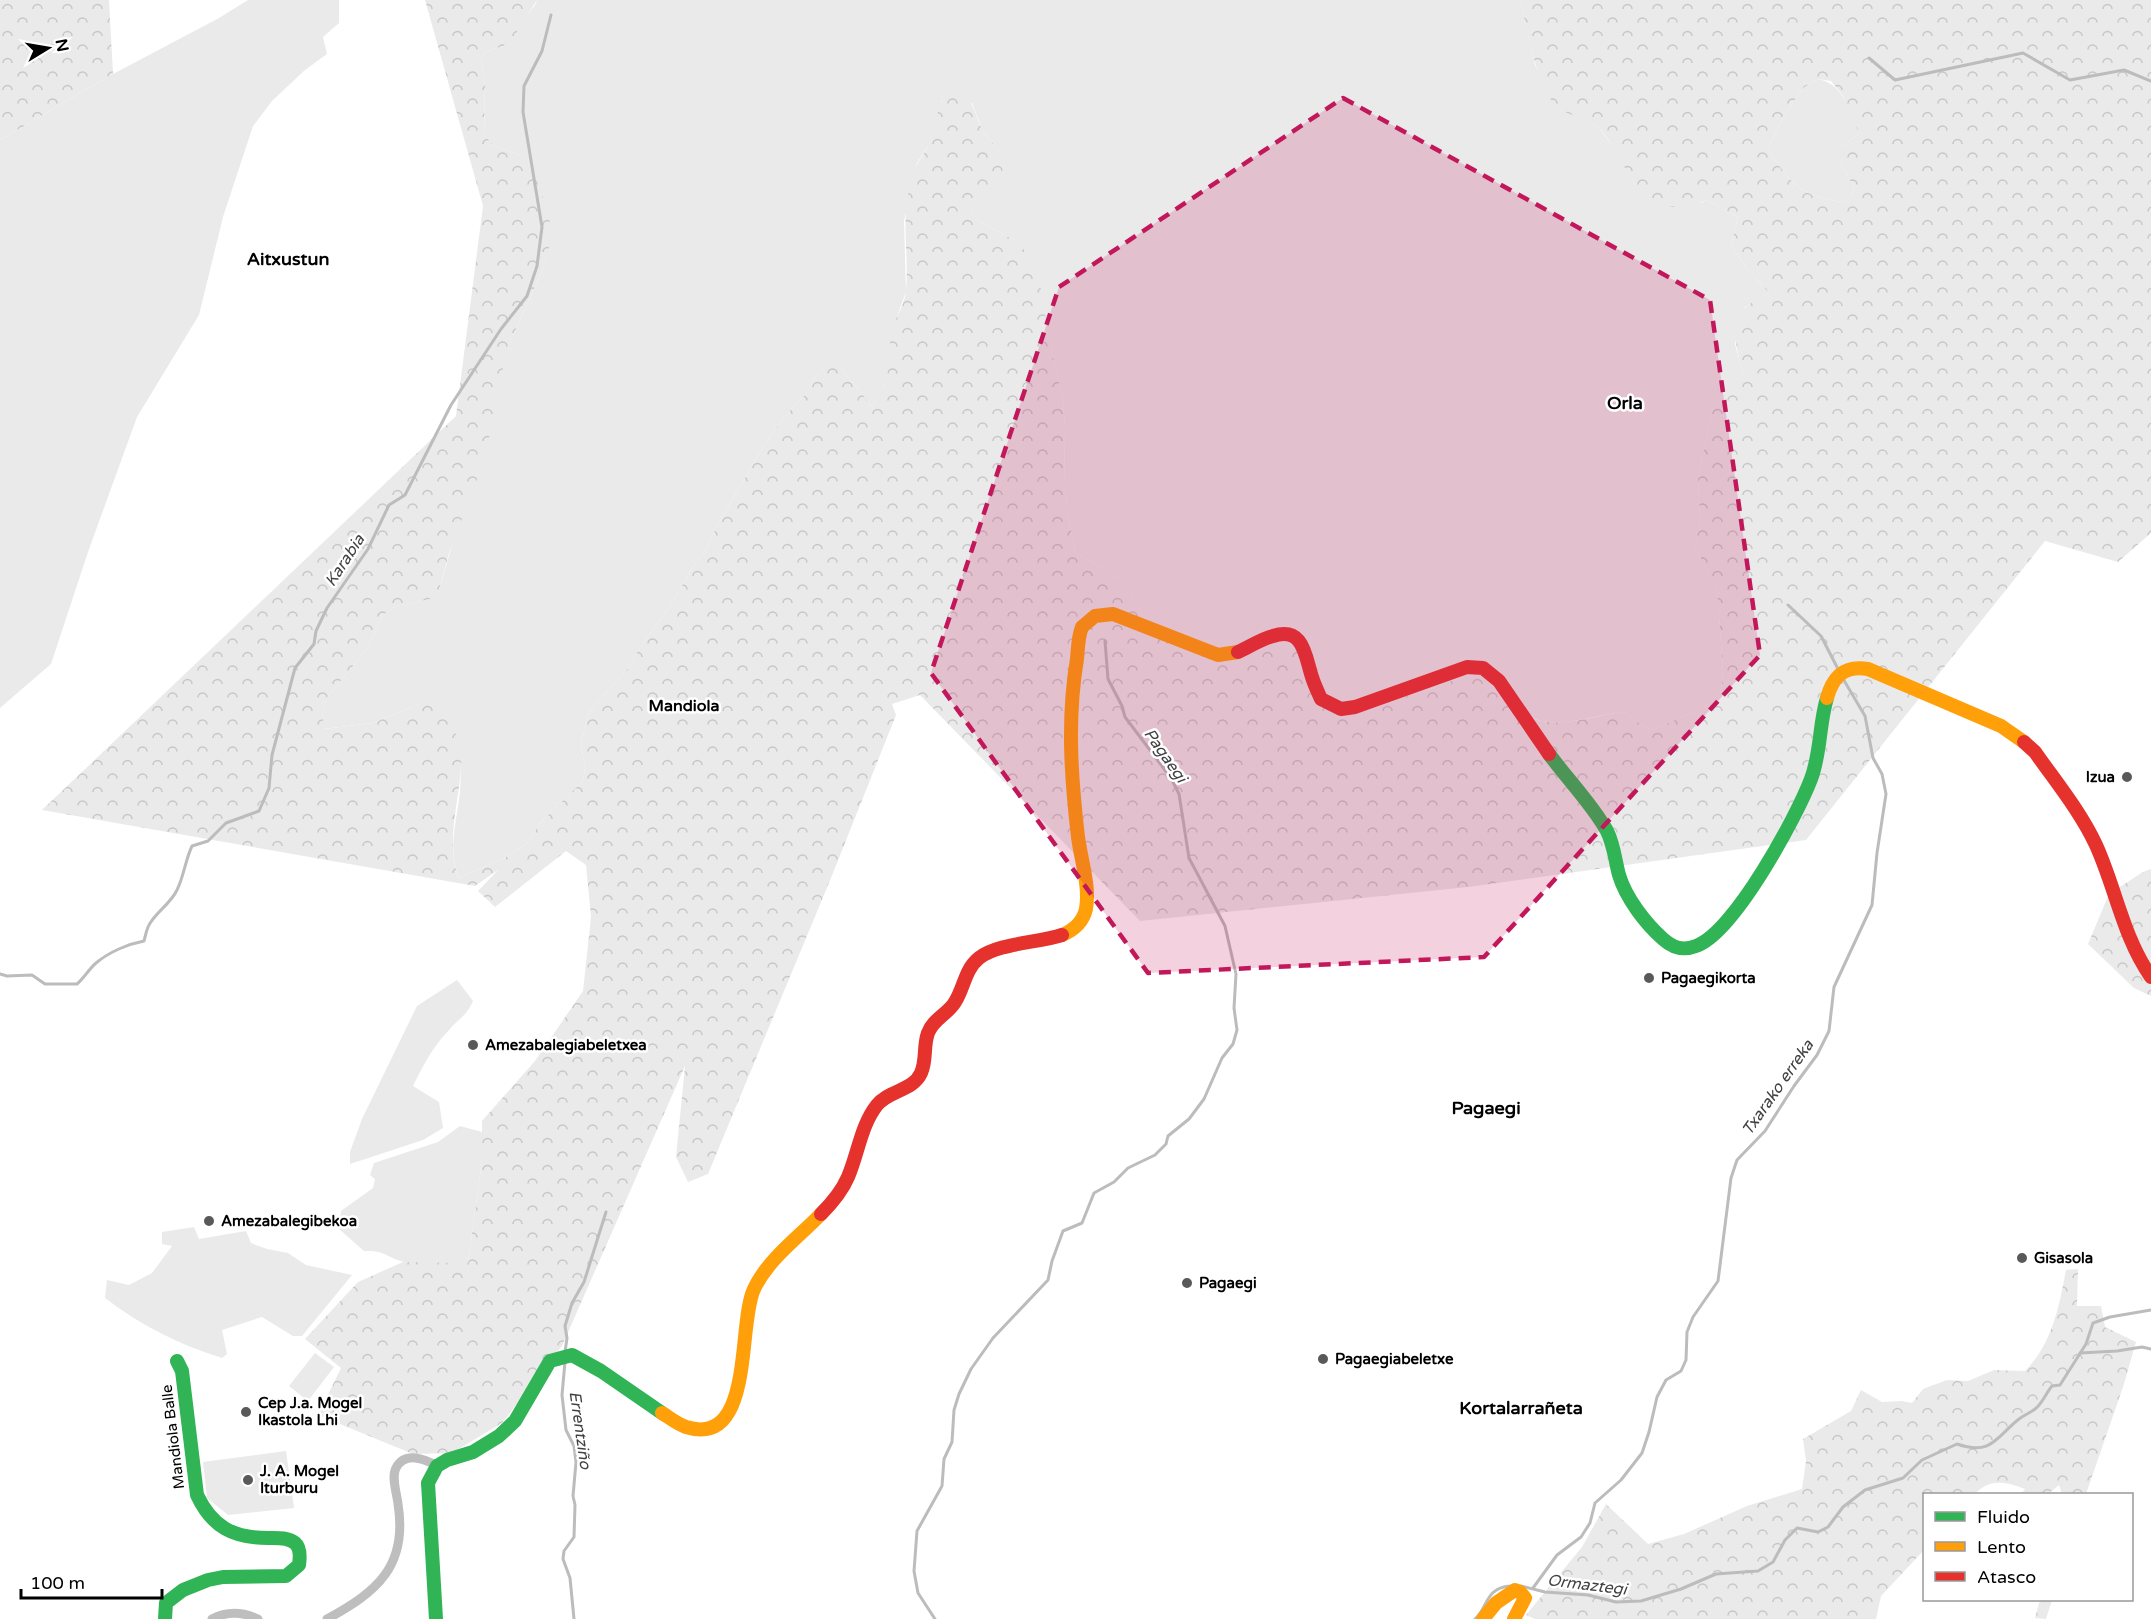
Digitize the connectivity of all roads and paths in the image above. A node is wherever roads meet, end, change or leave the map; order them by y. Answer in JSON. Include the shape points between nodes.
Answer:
{"nodes":[{"id":1,"x":2151,"y":977,"type":"edge"},
{"id":2,"x":177,"y":1361,"type":"dead end"},
{"id":3,"x":437,"y":1466,"type":"junction"},
{"id":4,"x":165,"y":1619,"type":"edge"},
{"id":5,"x":212,"y":1619,"type":"edge"},
{"id":6,"x":258,"y":1619,"type":"edge"},
{"id":7,"x":327,"y":1619,"type":"edge"},
{"id":8,"x":436,"y":1619,"type":"edge"},
{"id":9,"x":1483,"y":1619,"type":"edge"},
{"id":10,"x":1514,"y":1619,"type":"edge"}],
"edges":[{"from":1,"to":3,"type":"street","via":[[2131,941],[2095,842],[2035,752],[2001,726],[1873,670],[1848,669],[1833,682],[1812,778],[1768,862],[1749,894],[1708,941],[1680,949],[1665,941],[1627,895],[1610,837],[1488,670],[1474,665],[1460,668],[1341,709],[1321,699],[1305,651],[1298,639],[1289,634],[1274,635],[1236,653],[1218,655],[1132,620],[1102,613],[1082,628],[1072,705],[1070,748],[1087,905],[1084,918],[1077,929],[988,953],[970,968],[953,1006],[932,1024],[926,1035],[926,1059],[921,1074],[915,1082],[885,1095],[873,1110],[850,1174],[837,1196],[754,1290],[747,1310],[733,1410],[720,1423],[698,1429],[683,1426],[592,1366],[572,1355],[562,1356],[550,1361],[515,1421],[499,1436]]},
{"from":2,"to":4,"type":"street","name":"Mandiola Balle","via":[[182,1371],[197,1495],[204,1512],[228,1531],[293,1541],[301,1556],[299,1565],[286,1576],[223,1577],[183,1590],[166,1603]]},
{"from":3,"to":7,"type":"street","via":[[418,1457],[396,1467],[399,1531],[390,1570],[379,1584]]},
{"from":3,"to":8,"type":"street","via":[[428,1483]]},
{"from":5,"to":6,"type":"street","via":[[236,1613]]},
{"from":9,"to":10,"type":"street","via":[[1496,1603],[1515,1590],[1525,1598]]}]}
